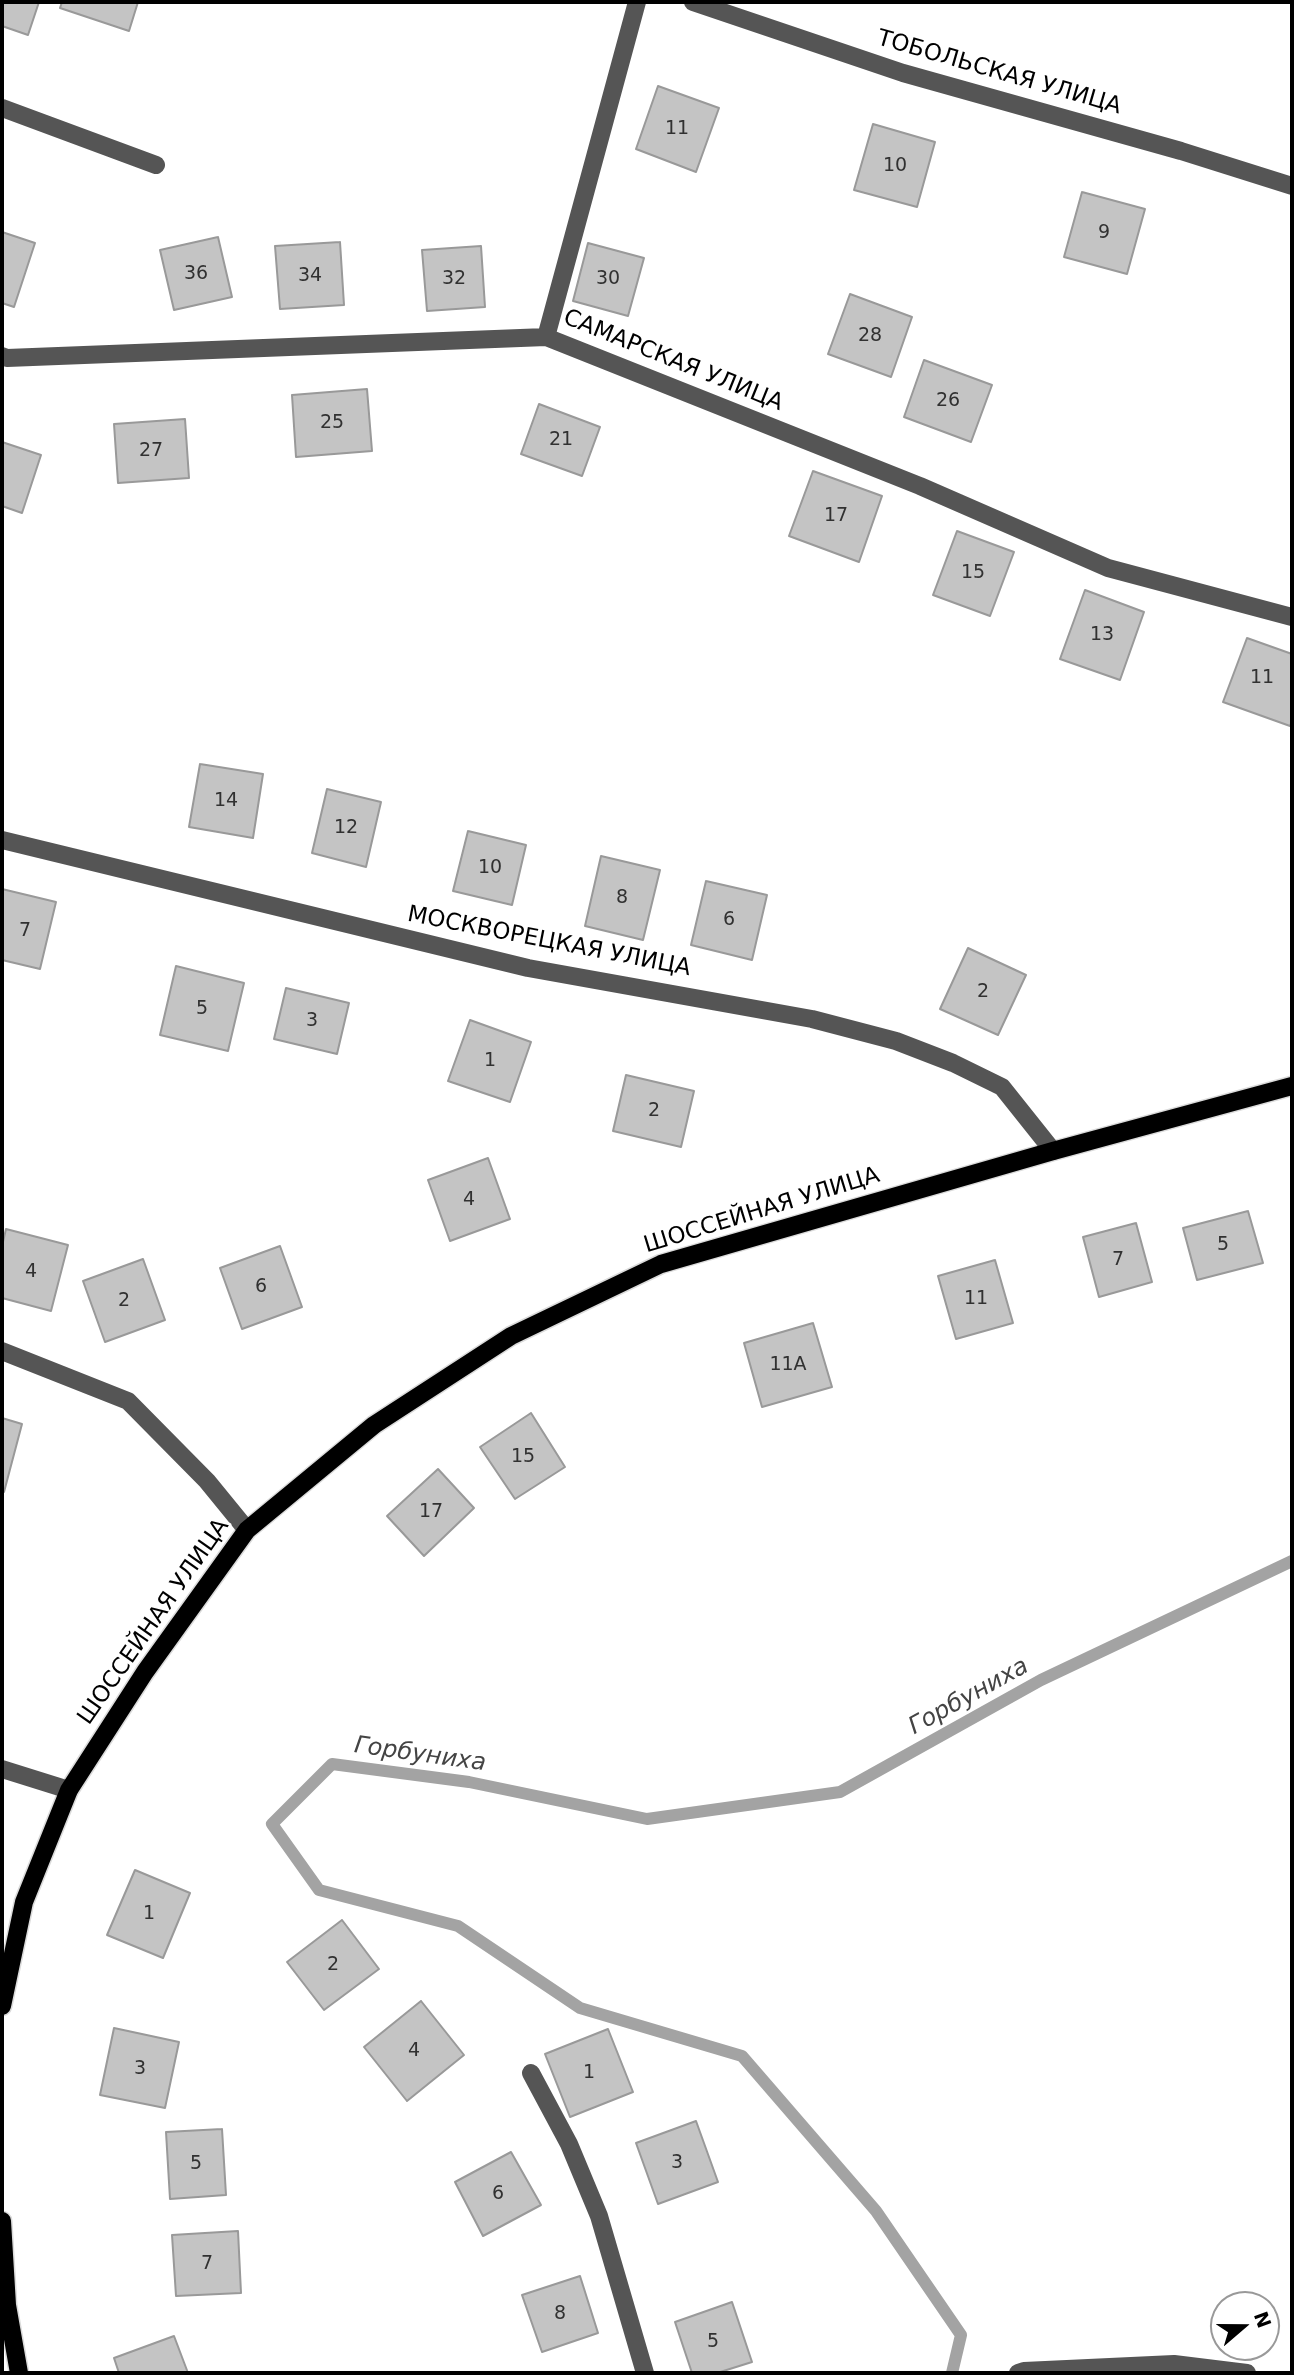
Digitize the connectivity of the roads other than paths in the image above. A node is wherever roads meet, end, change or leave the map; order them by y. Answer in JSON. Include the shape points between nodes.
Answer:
{"nodes":[{"id":1,"x":637,"y":2,"type":"edge"},
{"id":2,"x":693,"y":2,"type":"edge"},
{"id":3,"x":2,"y":108,"type":"edge"},
{"id":4,"x":156,"y":165,"type":"dead end"},
{"id":5,"x":1292,"y":186,"type":"edge"},
{"id":6,"x":546,"y":337,"type":"junction"},
{"id":7,"x":2,"y":356,"type":"edge"},
{"id":8,"x":1292,"y":617,"type":"edge"},
{"id":9,"x":2,"y":840,"type":"edge"},
{"id":10,"x":1292,"y":1086,"type":"edge"},
{"id":11,"x":1053,"y":1150,"type":"junction"},
{"id":12,"x":2,"y":1351,"type":"edge"},
{"id":13,"x":247,"y":1530,"type":"junction"},
{"id":14,"x":2,"y":1769,"type":"edge"},
{"id":15,"x":69,"y":1790,"type":"junction"},
{"id":16,"x":2,"y":2006,"type":"edge"},
{"id":17,"x":531,"y":2073,"type":"dead end"},
{"id":18,"x":2,"y":2221,"type":"edge"},
{"id":19,"x":19,"y":2373,"type":"edge"},
{"id":20,"x":645,"y":2373,"type":"edge"},
{"id":21,"x":1018,"y":2373,"type":"edge"},
{"id":22,"x":1247,"y":2373,"type":"edge"}],
"edges":[{"from":1,"to":6,"type":"street"},
{"from":2,"to":5,"type":"street","name":"ТОБОЛЬСКАЯ УЛИЦА","via":[[903,74]]},
{"from":3,"to":4,"type":"street"},
{"from":6,"to":7,"type":"street","name":"САМАРСКАЯ УЛИЦА"},
{"from":6,"to":8,"type":"street","name":"САМАРСКАЯ УЛИЦА","via":[[920,486],[1108,568]]},
{"from":9,"to":11,"type":"street","name":"МОСКВОРЕЦКАЯ УЛИЦА","via":[[528,968],[798,1016],[896,1041],[1002,1087]]},
{"from":10,"to":11,"type":"main road","name":"ШОССЕЙНАЯ УЛИЦА"},
{"from":11,"to":13,"type":"main road","name":"ШОССЕЙНАЯ УЛИЦА","via":[[661,1264],[511,1336],[374,1425]]},
{"from":12,"to":13,"type":"street","via":[[128,1401],[207,1481]]},
{"from":13,"to":15,"type":"main road","name":"ШОССЕЙНАЯ УЛИЦА","via":[[145,1672]]},
{"from":14,"to":15,"type":"street"},
{"from":15,"to":16,"type":"main road","name":"ШОССЕЙНАЯ УЛИЦА","via":[[24,1902]]},
{"from":17,"to":20,"type":"street","via":[[569,2144],[599,2216]]},
{"from":18,"to":19,"type":"main road","via":[[7,2305]]},
{"from":21,"to":22,"type":"street","via":[[1174,2364]]}]}
